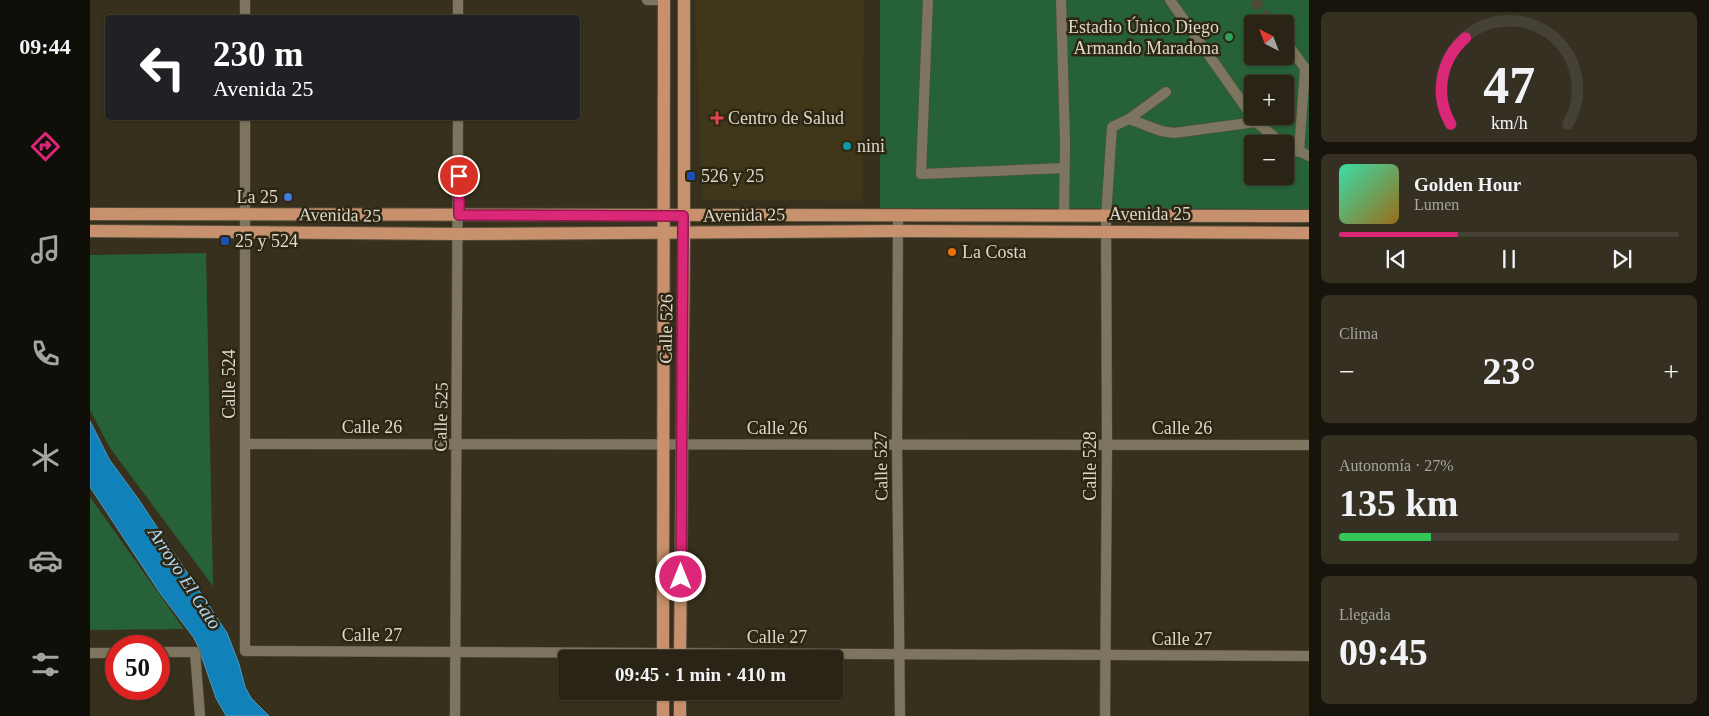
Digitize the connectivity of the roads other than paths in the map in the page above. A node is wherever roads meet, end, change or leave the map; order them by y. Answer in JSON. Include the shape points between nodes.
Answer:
{"nodes":[{"id":1,"x":245,"y":0,"type":"edge"},
{"id":2,"x":458,"y":0,"type":"edge"},
{"id":3,"x":647,"y":0,"type":"edge"},
{"id":4,"x":665,"y":0,"type":"edge"},
{"id":5,"x":684,"y":0,"type":"edge"},
{"id":6,"x":928,"y":0,"type":"edge"},
{"id":7,"x":1061,"y":0,"type":"edge"},
{"id":8,"x":1170,"y":0,"type":"edge"},
{"id":9,"x":245,"y":15,"type":"edge"},
{"id":10,"x":458,"y":15,"type":"edge"},
{"id":11,"x":1294,"y":53,"type":"edge"},
{"id":12,"x":1307,"y":70,"type":"edge"},
{"id":13,"x":1166,"y":92,"type":"dead end"},
{"id":14,"x":1244,"y":105,"type":"edge"},
{"id":15,"x":1129,"y":119,"type":"junction"},
{"id":16,"x":245,"y":120,"type":"edge"},
{"id":17,"x":458,"y":120,"type":"edge"},
{"id":18,"x":1244,"y":124,"type":"edge"},
{"id":19,"x":1260,"y":125,"type":"edge"},
{"id":20,"x":1304,"y":154,"type":"edge"},
{"id":21,"x":1065,"y":168,"type":"junction"},
{"id":22,"x":90,"y":214,"type":"edge"},
{"id":23,"x":245,"y":214,"type":"junction"},
{"id":24,"x":459,"y":215,"type":"junction"},
{"id":25,"x":898,"y":215,"type":"junction"},
{"id":26,"x":664,"y":216,"type":"junction"},
{"id":27,"x":683,"y":216,"type":"junction"},
{"id":28,"x":1064,"y":216,"type":"junction"},
{"id":29,"x":1106,"y":216,"type":"junction"},
{"id":30,"x":1309,"y":216,"type":"edge"},
{"id":31,"x":90,"y":231,"type":"edge"},
{"id":32,"x":897,"y":231,"type":"junction"},
{"id":33,"x":1106,"y":231,"type":"junction"},
{"id":34,"x":245,"y":232,"type":"junction"},
{"id":35,"x":1309,"y":232,"type":"edge"},
{"id":36,"x":684,"y":233,"type":"junction"},
{"id":37,"x":459,"y":234,"type":"junction"},
{"id":38,"x":664,"y":234,"type":"junction"},
{"id":39,"x":245,"y":444,"type":"junction"},
{"id":40,"x":457,"y":444,"type":"junction"},
{"id":41,"x":663,"y":444,"type":"junction"},
{"id":42,"x":682,"y":444,"type":"junction"},
{"id":43,"x":897,"y":444,"type":"junction"},
{"id":44,"x":1107,"y":444,"type":"junction"},
{"id":45,"x":1309,"y":445,"type":"edge"},
{"id":46,"x":663,"y":650,"type":"edge"},
{"id":47,"x":680,"y":650,"type":"edge"},
{"id":48,"x":245,"y":651,"type":"joint"},
{"id":49,"x":170,"y":652,"type":"edge"},
{"id":50,"x":455,"y":652,"type":"junction"},
{"id":51,"x":90,"y":653,"type":"edge"},
{"id":52,"x":105,"y":653,"type":"edge"},
{"id":53,"x":558,"y":654,"type":"edge"},
{"id":54,"x":900,"y":654,"type":"junction"},
{"id":55,"x":843,"y":655,"type":"edge"},
{"id":56,"x":1105,"y":655,"type":"junction"},
{"id":57,"x":1309,"y":656,"type":"edge"},
{"id":58,"x":663,"y":700,"type":"edge"},
{"id":59,"x":680,"y":700,"type":"edge"},
{"id":60,"x":200,"y":716,"type":"edge"},
{"id":61,"x":455,"y":716,"type":"edge"},
{"id":62,"x":663,"y":716,"type":"edge"},
{"id":63,"x":680,"y":716,"type":"edge"},
{"id":64,"x":900,"y":716,"type":"edge"},
{"id":65,"x":1105,"y":716,"type":"edge"}],
"edges":[{"from":1,"to":9,"type":"street"},
{"from":2,"to":10,"type":"street"},
{"from":3,"to":4,"type":"street"},
{"from":4,"to":26,"type":"main road","name":"Calle 526"},
{"from":5,"to":27,"type":"main road","name":"Calle 526"},
{"from":6,"to":21,"type":"street","via":[[921,174]]},
{"from":7,"to":21,"type":"street"},
{"from":8,"to":14,"type":"street"},
{"from":11,"to":12,"type":"street"},
{"from":12,"to":20,"type":"street"},
{"from":13,"to":15,"type":"street"},
{"from":15,"to":18,"type":"street","via":[[1174,133]]},
{"from":15,"to":29,"type":"street","name":"Calle 528","via":[[1112,127]]},
{"from":16,"to":23,"type":"street","name":"Calle 524"},
{"from":17,"to":24,"type":"street","name":"Calle 525"},
{"from":19,"to":20,"type":"street"},
{"from":21,"to":28,"type":"street"},
{"from":22,"to":23,"type":"main road","name":"Avenida 25"},
{"from":23,"to":24,"type":"main road","name":"Avenida 25"},
{"from":23,"to":34,"type":"street","name":"Calle 524"},
{"from":24,"to":26,"type":"main road","name":"Avenida 25"},
{"from":24,"to":37,"type":"street","name":"Calle 525"},
{"from":25,"to":27,"type":"main road","name":"Avenida 25"},
{"from":25,"to":28,"type":"main road","name":"Avenida 25"},
{"from":25,"to":32,"type":"street","name":"Calle 527"},
{"from":26,"to":27,"type":"main road","name":"Avenida 25"},
{"from":26,"to":38,"type":"main road","name":"Calle 526"},
{"from":27,"to":36,"type":"main road","name":"Calle 526"},
{"from":28,"to":29,"type":"main road","name":"Avenida 25"},
{"from":29,"to":30,"type":"main road","name":"Avenida 25"},
{"from":29,"to":33,"type":"street","name":"Calle 528"},
{"from":31,"to":34,"type":"main road","name":"Avenida 25"},
{"from":32,"to":33,"type":"main road","name":"Avenida 25"},
{"from":32,"to":36,"type":"main road","name":"Avenida 25"},
{"from":32,"to":43,"type":"street","name":"Calle 527"},
{"from":33,"to":35,"type":"main road","name":"Avenida 25"},
{"from":33,"to":44,"type":"street","name":"Calle 528"},
{"from":34,"to":37,"type":"main road","name":"Avenida 25"},
{"from":34,"to":39,"type":"street","name":"Calle 524"},
{"from":36,"to":38,"type":"main road","name":"Avenida 25"},
{"from":36,"to":42,"type":"main road","name":"Calle 526"},
{"from":37,"to":38,"type":"main road","name":"Avenida 25"},
{"from":37,"to":40,"type":"street","name":"Calle 525"},
{"from":38,"to":41,"type":"main road","name":"Calle 526"},
{"from":39,"to":40,"type":"street","name":"Calle 26"},
{"from":39,"to":48,"type":"street","name":"Calle 524"},
{"from":40,"to":41,"type":"street","name":"Calle 26"},
{"from":40,"to":50,"type":"street","name":"Calle 525"},
{"from":41,"to":42,"type":"street","name":"Calle 26"},
{"from":41,"to":46,"type":"main road","name":"Calle 526"},
{"from":42,"to":43,"type":"street","name":"Calle 26"},
{"from":42,"to":47,"type":"main road","name":"Calle 526"},
{"from":43,"to":44,"type":"street","name":"Calle 26"},
{"from":43,"to":54,"type":"street","name":"Calle 527"},
{"from":44,"to":45,"type":"street","name":"Calle 26"},
{"from":44,"to":56,"type":"street","name":"Calle 528"},
{"from":48,"to":50,"type":"street","name":"Calle 27"},
{"from":49,"to":60,"type":"street","via":[[195,652]]},
{"from":50,"to":53,"type":"street","name":"Calle 27"},
{"from":50,"to":61,"type":"street","name":"Calle 525"},
{"from":51,"to":52,"type":"street"},
{"from":54,"to":55,"type":"street","name":"Calle 27"},
{"from":54,"to":56,"type":"street","name":"Calle 27"},
{"from":54,"to":64,"type":"street","name":"Calle 527"},
{"from":56,"to":57,"type":"street","name":"Calle 27"},
{"from":56,"to":65,"type":"street","name":"Calle 528"},
{"from":58,"to":62,"type":"main road"},
{"from":59,"to":63,"type":"main road"}]}
